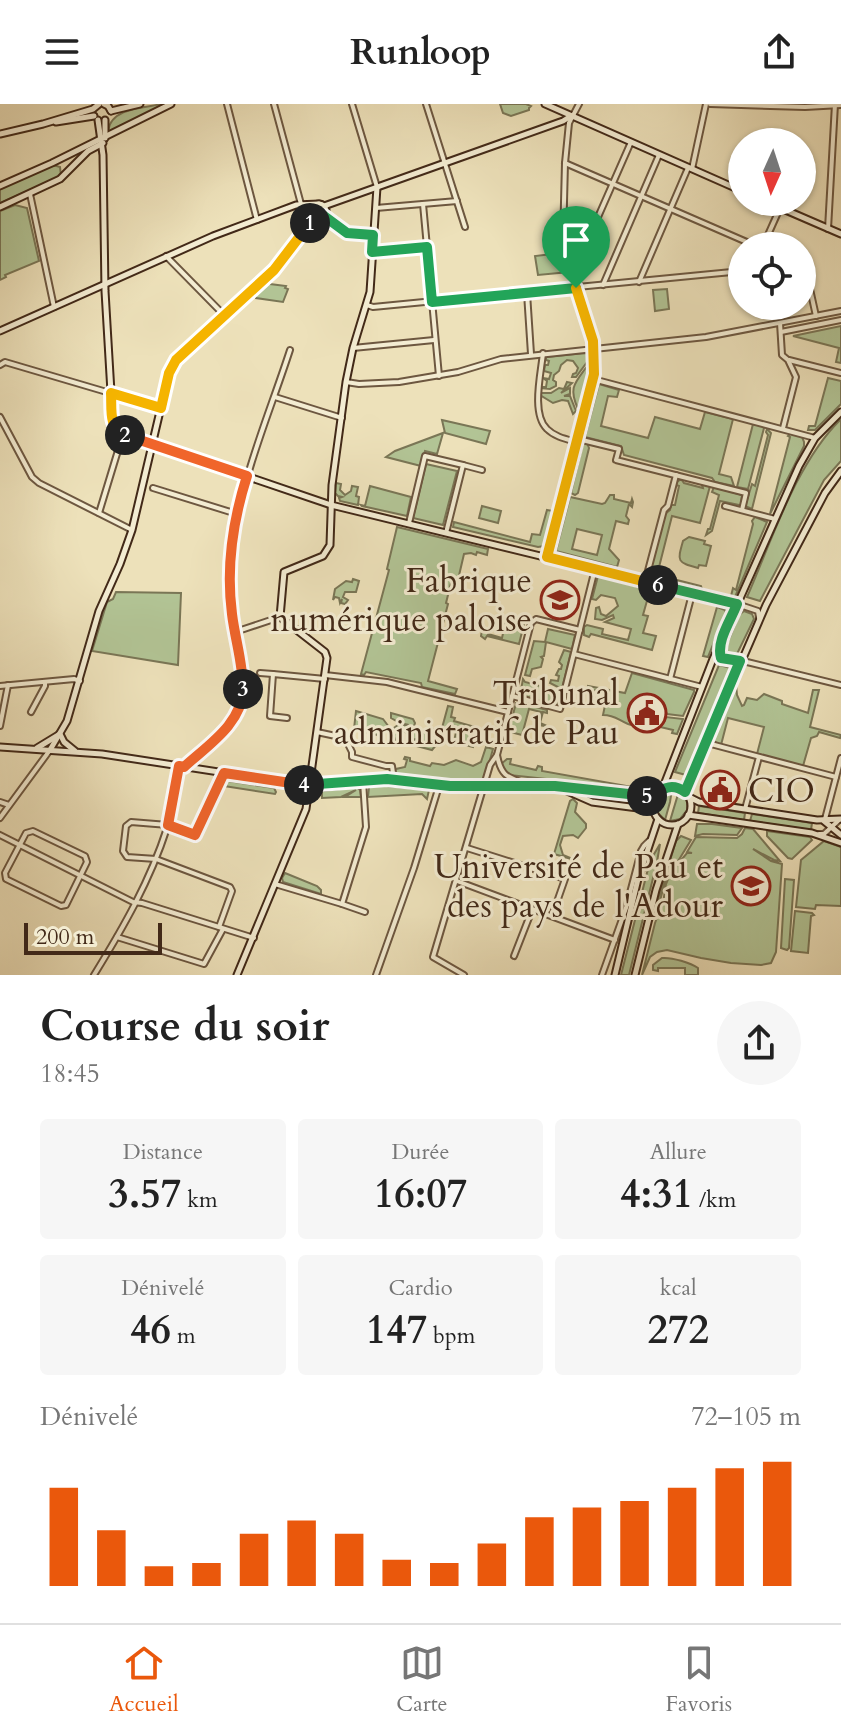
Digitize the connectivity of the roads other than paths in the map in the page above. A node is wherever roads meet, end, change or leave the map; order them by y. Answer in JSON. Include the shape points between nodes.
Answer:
{"nodes":[{"id":1,"x":116,"y":104,"type":"edge"},
{"id":2,"x":140,"y":104,"type":"edge"},
{"id":3,"x":171,"y":104,"type":"edge"},
{"id":4,"x":227,"y":104,"type":"edge"},
{"id":5,"x":274,"y":104,"type":"edge"},
{"id":6,"x":352,"y":104,"type":"edge"},
{"id":7,"x":426,"y":104,"type":"edge"},
{"id":8,"x":545,"y":104,"type":"edge"},
{"id":9,"x":579,"y":104,"type":"edge"},
{"id":10,"x":708,"y":104,"type":"edge"},
{"id":11,"x":765,"y":105,"type":"edge"},
{"id":12,"x":837,"y":105,"type":"edge"},
{"id":13,"x":101,"y":110,"type":"edge"},
{"id":14,"x":571,"y":116,"type":"junction"},
{"id":15,"x":0,"y":134,"type":"edge"},
{"id":16,"x":103,"y":141,"type":"junction"},
{"id":17,"x":631,"y":142,"type":"junction"},
{"id":18,"x":660,"y":155,"type":"junction"},
{"id":19,"x":446,"y":162,"type":"junction"},
{"id":20,"x":52,"y":163,"type":"junction"},
{"id":21,"x":565,"y":163,"type":"junction"},
{"id":22,"x":690,"y":169,"type":"junction"},
{"id":23,"x":63,"y":177,"type":"junction"},
{"id":24,"x":613,"y":184,"type":"junction"},
{"id":25,"x":728,"y":185,"type":"edge"},
{"id":26,"x":0,"y":186,"type":"edge"},
{"id":27,"x":377,"y":187,"type":"junction"},
{"id":28,"x":30,"y":194,"type":"junction"},
{"id":29,"x":642,"y":196,"type":"junction"},
{"id":30,"x":458,"y":200,"type":"junction"},
{"id":31,"x":301,"y":204,"type":"junction"},
{"id":32,"x":423,"y":204,"type":"junction"},
{"id":33,"x":322,"y":205,"type":"junction"},
{"id":34,"x":0,"y":207,"type":"edge"},
{"id":35,"x":376,"y":208,"type":"junction"},
{"id":36,"x":670,"y":209,"type":"junction"},
{"id":37,"x":314,"y":214,"type":"junction"},
{"id":38,"x":324,"y":216,"type":"junction"},
{"id":39,"x":798,"y":216,"type":"edge"},
{"id":40,"x":257,"y":220,"type":"junction"},
{"id":41,"x":465,"y":227,"type":"dead end"},
{"id":42,"x":828,"y":229,"type":"junction"},
{"id":43,"x":728,"y":234,"type":"edge"},
{"id":44,"x":841,"y":234,"type":"edge"},
{"id":45,"x":373,"y":235,"type":"junction"},
{"id":46,"x":563,"y":241,"type":"dead end"},
{"id":47,"x":427,"y":247,"type":"junction"},
{"id":48,"x":372,"y":252,"type":"junction"},
{"id":49,"x":166,"y":256,"type":"junction"},
{"id":50,"x":728,"y":272,"type":"edge"},
{"id":51,"x":639,"y":282,"type":"junction"},
{"id":52,"x":105,"y":284,"type":"junction"},
{"id":53,"x":603,"y":285,"type":"junction"},
{"id":54,"x":576,"y":288,"type":"junction"},
{"id":55,"x":527,"y":293,"type":"junction"},
{"id":56,"x":432,"y":302,"type":"junction"},
{"id":57,"x":367,"y":305,"type":"junction"},
{"id":58,"x":54,"y":307,"type":"junction"},
{"id":59,"x":841,"y":311,"type":"edge"},
{"id":60,"x":224,"y":315,"type":"junction"},
{"id":61,"x":816,"y":316,"type":"edge"},
{"id":62,"x":795,"y":320,"type":"edge"},
{"id":63,"x":841,"y":320,"type":"edge"},
{"id":64,"x":780,"y":323,"type":"junction"},
{"id":65,"x":0,"y":331,"type":"edge"},
{"id":66,"x":781,"y":332,"type":"junction"},
{"id":67,"x":435,"y":340,"type":"junction"},
{"id":68,"x":353,"y":348,"type":"junction"},
{"id":69,"x":594,"y":348,"type":"junction"},
{"id":70,"x":290,"y":350,"type":"dead end"},
{"id":71,"x":543,"y":353,"type":"junction"},
{"id":72,"x":531,"y":354,"type":"junction"},
{"id":73,"x":788,"y":360,"type":"junction"},
{"id":74,"x":0,"y":365,"type":"edge"},
{"id":75,"x":841,"y":373,"type":"edge"},
{"id":76,"x":439,"y":376,"type":"junction"},
{"id":77,"x":593,"y":379,"type":"junction"},
{"id":78,"x":346,"y":382,"type":"junction"},
{"id":79,"x":111,"y":393,"type":"junction"},
{"id":80,"x":275,"y":397,"type":"junction"},
{"id":81,"x":161,"y":408,"type":"junction"},
{"id":82,"x":841,"y":412,"type":"edge"},
{"id":83,"x":0,"y":417,"type":"edge"},
{"id":84,"x":342,"y":418,"type":"junction"},
{"id":85,"x":783,"y":428,"type":"junction"},
{"id":86,"x":123,"y":434,"type":"junction"},
{"id":87,"x":815,"y":438,"type":"junction"},
{"id":88,"x":577,"y":440,"type":"junction"},
{"id":89,"x":154,"y":445,"type":"junction"},
{"id":90,"x":463,"y":465,"type":"junction"},
{"id":91,"x":482,"y":470,"type":"dead end"},
{"id":92,"x":841,"y":471,"type":"edge"},
{"id":93,"x":676,"y":475,"type":"junction"},
{"id":94,"x":247,"y":476,"type":"junction"},
{"id":95,"x":153,"y":488,"type":"dead end"},
{"id":96,"x":331,"y":505,"type":"junction"},
{"id":97,"x":728,"y":506,"type":"dead end"},
{"id":98,"x":742,"y":510,"type":"junction"},
{"id":99,"x":99,"y":513,"type":"junction"},
{"id":100,"x":237,"y":514,"type":"junction"},
{"id":101,"x":775,"y":519,"type":"junction"},
{"id":102,"x":409,"y":524,"type":"junction"},
{"id":103,"x":132,"y":530,"type":"junction"},
{"id":104,"x":446,"y":533,"type":"junction"},
{"id":105,"x":547,"y":557,"type":"junction"},
{"id":106,"x":595,"y":569,"type":"junction"},
{"id":107,"x":645,"y":582,"type":"junction"},
{"id":108,"x":692,"y":594,"type":"junction"},
{"id":109,"x":737,"y":604,"type":"junction"},
{"id":110,"x":280,"y":617,"type":"junction"},
{"id":111,"x":759,"y":620,"type":"junction"},
{"id":112,"x":580,"y":630,"type":"junction"},
{"id":113,"x":235,"y":632,"type":"junction"},
{"id":114,"x":720,"y":646,"type":"junction"},
{"id":115,"x":574,"y":654,"type":"junction"},
{"id":116,"x":740,"y":661,"type":"junction"},
{"id":117,"x":260,"y":673,"type":"dead end"},
{"id":118,"x":273,"y":674,"type":"junction"},
{"id":119,"x":325,"y":677,"type":"junction"},
{"id":120,"x":670,"y":679,"type":"junction"},
{"id":121,"x":80,"y":681,"type":"junction"},
{"id":122,"x":45,"y":682,"type":"junction"},
{"id":123,"x":8,"y":685,"type":"junction"},
{"id":124,"x":841,"y":685,"type":"edge"},
{"id":125,"x":0,"y":686,"type":"edge"},
{"id":126,"x":702,"y":687,"type":"junction"},
{"id":127,"x":512,"y":696,"type":"junction"},
{"id":128,"x":31,"y":712,"type":"dead end"},
{"id":129,"x":508,"y":712,"type":"junction"},
{"id":130,"x":287,"y":718,"type":"dead end"},
{"id":131,"x":0,"y":726,"type":"edge"},
{"id":132,"x":317,"y":732,"type":"junction"},
{"id":133,"x":60,"y":734,"type":"junction"},
{"id":134,"x":707,"y":743,"type":"junction"},
{"id":135,"x":0,"y":747,"type":"edge"},
{"id":136,"x":35,"y":749,"type":"junction"},
{"id":137,"x":50,"y":750,"type":"junction"},
{"id":138,"x":75,"y":752,"type":"junction"},
{"id":139,"x":497,"y":755,"type":"junction"},
{"id":140,"x":759,"y":757,"type":"junction"},
{"id":141,"x":841,"y":758,"type":"edge"},
{"id":142,"x":182,"y":767,"type":"junction"},
{"id":143,"x":312,"y":767,"type":"junction"},
{"id":144,"x":224,"y":773,"type":"junction"},
{"id":145,"x":505,"y":776,"type":"junction"},
{"id":146,"x":836,"y":777,"type":"junction"},
{"id":147,"x":387,"y":779,"type":"junction"},
{"id":148,"x":363,"y":781,"type":"junction"},
{"id":149,"x":290,"y":783,"type":"junction"},
{"id":150,"x":310,"y":786,"type":"junction"},
{"id":151,"x":439,"y":786,"type":"junction"},
{"id":152,"x":502,"y":786,"type":"junction"},
{"id":153,"x":529,"y":786,"type":"junction"},
{"id":154,"x":555,"y":786,"type":"junction"},
{"id":155,"x":484,"y":787,"type":"junction"},
{"id":156,"x":662,"y":790,"type":"junction"},
{"id":157,"x":687,"y":794,"type":"junction"},
{"id":158,"x":655,"y":797,"type":"junction"},
{"id":159,"x":0,"y":802,"type":"edge"},
{"id":160,"x":307,"y":804,"type":"junction"},
{"id":161,"x":9,"y":805,"type":"junction"},
{"id":162,"x":653,"y":810,"type":"junction"},
{"id":163,"x":745,"y":810,"type":"junction"},
{"id":164,"x":763,"y":813,"type":"junction"},
{"id":165,"x":688,"y":815,"type":"junction"},
{"id":166,"x":0,"y":818,"type":"edge"},
{"id":167,"x":658,"y":819,"type":"junction"},
{"id":168,"x":841,"y":819,"type":"edge"},
{"id":169,"x":824,"y":821,"type":"junction"},
{"id":170,"x":678,"y":824,"type":"junction"},
{"id":171,"x":168,"y":825,"type":"junction"},
{"id":172,"x":761,"y":826,"type":"junction"},
{"id":173,"x":832,"y":827,"type":"junction"},
{"id":174,"x":819,"y":834,"type":"junction"},
{"id":175,"x":0,"y":835,"type":"edge"},
{"id":176,"x":841,"y":835,"type":"edge"},
{"id":177,"x":649,"y":841,"type":"junction"},
{"id":178,"x":841,"y":843,"type":"edge"},
{"id":179,"x":19,"y":845,"type":"junction"},
{"id":180,"x":467,"y":848,"type":"junction"},
{"id":181,"x":156,"y":859,"type":"junction"},
{"id":182,"x":80,"y":876,"type":"junction"},
{"id":183,"x":457,"y":881,"type":"junction"},
{"id":184,"x":275,"y":884,"type":"junction"},
{"id":185,"x":137,"y":903,"type":"junction"},
{"id":186,"x":342,"y":904,"type":"junction"},
{"id":187,"x":532,"y":910,"type":"junction"},
{"id":188,"x":365,"y":912,"type":"dead end"},
{"id":189,"x":552,"y":916,"type":"junction"},
{"id":190,"x":221,"y":928,"type":"junction"},
{"id":191,"x":117,"y":937,"type":"junction"},
{"id":192,"x":254,"y":938,"type":"junction"},
{"id":193,"x":615,"y":940,"type":"junction"},
{"id":194,"x":514,"y":956,"type":"dead end"},
{"id":195,"x":94,"y":975,"type":"edge"},
{"id":196,"x":237,"y":975,"type":"edge"},
{"id":197,"x":376,"y":975,"type":"edge"},
{"id":198,"x":464,"y":975,"type":"edge"},
{"id":199,"x":602,"y":975,"type":"edge"},
{"id":200,"x":615,"y":975,"type":"edge"},
{"id":201,"x":635,"y":975,"type":"edge"}],
"edges":[{"from":1,"to":13,"type":"street"},
{"from":2,"to":13,"type":"street"},
{"from":3,"to":16,"type":"street"},
{"from":4,"to":40,"type":"street"},
{"from":5,"to":31,"type":"street"},
{"from":6,"to":27,"type":"street"},
{"from":7,"to":19,"type":"street"},
{"from":8,"to":14,"type":"street"},
{"from":9,"to":14,"type":"street"},
{"from":10,"to":11,"type":"street"},
{"from":10,"to":22,"type":"street"},
{"from":11,"to":12,"type":"street"},
{"from":12,"to":42,"type":"street"},
{"from":13,"to":15,"type":"street"},
{"from":13,"to":16,"type":"street"},
{"from":14,"to":17,"type":"street"},
{"from":14,"to":19,"type":"street"},
{"from":14,"to":21,"type":"street"},
{"from":16,"to":20,"type":"street"},
{"from":16,"to":23,"type":"street"},
{"from":16,"to":52,"type":"street"},
{"from":17,"to":18,"type":"street"},
{"from":17,"to":24,"type":"street"},
{"from":18,"to":22,"type":"street"},
{"from":18,"to":29,"type":"street"},
{"from":19,"to":27,"type":"street"},
{"from":19,"to":30,"type":"street"},
{"from":20,"to":23,"type":"street","via":[[62,167]]},
{"from":20,"to":26,"type":"street"},
{"from":21,"to":24,"type":"street"},
{"from":21,"to":46,"type":"street"},
{"from":22,"to":25,"type":"street"},
{"from":22,"to":36,"type":"street"},
{"from":23,"to":28,"type":"street"},
{"from":24,"to":29,"type":"street"},
{"from":24,"to":54,"type":"street","via":[[580,258],[571,262]]},
{"from":27,"to":33,"type":"street"},
{"from":27,"to":35,"type":"street"},
{"from":28,"to":34,"type":"street"},
{"from":28,"to":58,"type":"street"},
{"from":29,"to":36,"type":"street"},
{"from":29,"to":53,"type":"street"},
{"from":30,"to":32,"type":"street"},
{"from":30,"to":41,"type":"street"},
{"from":31,"to":33,"type":"street"},
{"from":31,"to":37,"type":"street"},
{"from":31,"to":40,"type":"street"},
{"from":32,"to":35,"type":"street"},
{"from":32,"to":47,"type":"street"},
{"from":33,"to":37,"type":"street"},
{"from":33,"to":38,"type":"street"},
{"from":35,"to":45,"type":"street"},
{"from":36,"to":43,"type":"street"},
{"from":36,"to":51,"type":"street"},
{"from":37,"to":38,"type":"street"},
{"from":37,"to":60,"type":"street","via":[[274,270]]},
{"from":38,"to":45,"type":"street","via":[[347,233]]},
{"from":39,"to":42,"type":"street"},
{"from":40,"to":49,"type":"street"},
{"from":42,"to":44,"type":"street"},
{"from":45,"to":48,"type":"street"},
{"from":47,"to":48,"type":"street"},
{"from":47,"to":56,"type":"street"},
{"from":48,"to":57,"type":"street"},
{"from":49,"to":52,"type":"street"},
{"from":49,"to":60,"type":"street"},
{"from":50,"to":51,"type":"street"},
{"from":51,"to":53,"type":"street"},
{"from":52,"to":58,"type":"street"},
{"from":52,"to":79,"type":"street"},
{"from":53,"to":54,"type":"street"},
{"from":54,"to":55,"type":"street"},
{"from":54,"to":69,"type":"street"},
{"from":55,"to":56,"type":"street"},
{"from":55,"to":72,"type":"street"},
{"from":56,"to":57,"type":"street"},
{"from":56,"to":67,"type":"street"},
{"from":57,"to":68,"type":"street"},
{"from":58,"to":65,"type":"street"},
{"from":59,"to":61,"type":"street"},
{"from":60,"to":81,"type":"street","via":[[176,360]]},
{"from":62,"to":64,"type":"street"},
{"from":63,"to":66,"type":"street"},
{"from":64,"to":66,"type":"street"},
{"from":64,"to":69,"type":"street","via":[[706,337]]},
{"from":66,"to":73,"type":"street","via":[[782,355]]},
{"from":67,"to":68,"type":"street"},
{"from":67,"to":76,"type":"street"},
{"from":68,"to":78,"type":"street"},
{"from":69,"to":71,"type":"street"},
{"from":69,"to":77,"type":"street"},
{"from":70,"to":80,"type":"street"},
{"from":71,"to":72,"type":"street"},
{"from":71,"to":88,"type":"street","via":[[540,418],[557,436]]},
{"from":72,"to":76,"type":"street"},
{"from":73,"to":75,"type":"street"},
{"from":73,"to":85,"type":"street","via":[[796,377]]},
{"from":74,"to":79,"type":"street","via":[[5,362]]},
{"from":76,"to":78,"type":"street"},
{"from":77,"to":85,"type":"street"},
{"from":77,"to":88,"type":"street"},
{"from":78,"to":84,"type":"street"},
{"from":79,"to":81,"type":"street"},
{"from":79,"to":86,"type":"street","via":[[113,426]]},
{"from":80,"to":84,"type":"street"},
{"from":80,"to":94,"type":"street"},
{"from":81,"to":89,"type":"street"},
{"from":82,"to":87,"type":"street"},
{"from":83,"to":99,"type":"street","via":[[32,477]]},
{"from":84,"to":96,"type":"street"},
{"from":85,"to":87,"type":"street"},
{"from":86,"to":89,"type":"street"},
{"from":86,"to":99,"type":"street"},
{"from":87,"to":101,"type":"street"},
{"from":88,"to":93,"type":"street","via":[[619,449],[616,460]]},
{"from":88,"to":105,"type":"street"},
{"from":89,"to":94,"type":"street"},
{"from":89,"to":103,"type":"street"},
{"from":90,"to":91,"type":"street"},
{"from":90,"to":102,"type":"street","via":[[425,456]]},
{"from":90,"to":104,"type":"street"},
{"from":92,"to":111,"type":"street"},
{"from":93,"to":98,"type":"street","via":[[746,493]]},
{"from":93,"to":107,"type":"street"},
{"from":94,"to":96,"type":"street"},
{"from":94,"to":100,"type":"street"},
{"from":95,"to":100,"type":"street"},
{"from":96,"to":102,"type":"street"},
{"from":96,"to":110,"type":"street","via":[[330,545],[323,556],[284,572]]},
{"from":97,"to":98,"type":"street"},
{"from":98,"to":101,"type":"street"},
{"from":99,"to":103,"type":"street"},
{"from":100,"to":113,"type":"street","via":[[229,576]]},
{"from":101,"to":109,"type":"street"},
{"from":102,"to":104,"type":"street"},
{"from":103,"to":121,"type":"street","via":[[99,611]]},
{"from":104,"to":105,"type":"street"},
{"from":105,"to":106,"type":"street"},
{"from":106,"to":107,"type":"street"},
{"from":106,"to":112,"type":"street"},
{"from":107,"to":108,"type":"street"},
{"from":108,"to":109,"type":"street"},
{"from":108,"to":120,"type":"street"},
{"from":109,"to":111,"type":"street","via":[[758,611]]},
{"from":109,"to":114,"type":"street"},
{"from":110,"to":113,"type":"street"},
{"from":110,"to":119,"type":"street","via":[[325,652]]},
{"from":111,"to":116,"type":"street"},
{"from":112,"to":115,"type":"street"},
{"from":112,"to":127,"type":"street","via":[[534,619]]},
{"from":113,"to":142,"type":"street","via":[[242,704],[226,728]]},
{"from":114,"to":116,"type":"street","via":[[721,658]]},
{"from":114,"to":126,"type":"street"},
{"from":115,"to":120,"type":"street"},
{"from":115,"to":127,"type":"street","via":[[560,709]]},
{"from":116,"to":124,"type":"street"},
{"from":116,"to":134,"type":"street"},
{"from":117,"to":118,"type":"street"},
{"from":118,"to":119,"type":"street"},
{"from":118,"to":130,"type":"street","via":[[270,716]]},
{"from":119,"to":129,"type":"street","via":[[387,682]]},
{"from":119,"to":132,"type":"street"},
{"from":120,"to":126,"type":"street"},
{"from":121,"to":122,"type":"street"},
{"from":121,"to":133,"type":"street"},
{"from":122,"to":123,"type":"street"},
{"from":122,"to":128,"type":"street"},
{"from":123,"to":125,"type":"street"},
{"from":123,"to":131,"type":"street"},
{"from":126,"to":156,"type":"street"},
{"from":127,"to":129,"type":"street"},
{"from":129,"to":139,"type":"street"},
{"from":132,"to":143,"type":"street"},
{"from":132,"to":147,"type":"street","via":[[345,738],[352,757],[392,766]]},
{"from":133,"to":136,"type":"street"},
{"from":133,"to":137,"type":"street"},
{"from":133,"to":138,"type":"street"},
{"from":134,"to":140,"type":"street"},
{"from":134,"to":157,"type":"street"},
{"from":135,"to":136,"type":"street"},
{"from":136,"to":137,"type":"street"},
{"from":137,"to":138,"type":"street"},
{"from":137,"to":161,"type":"street"},
{"from":138,"to":142,"type":"street"},
{"from":139,"to":145,"type":"street"},
{"from":139,"to":155,"type":"street"},
{"from":140,"to":146,"type":"street"},
{"from":140,"to":163,"type":"street"},
{"from":141,"to":146,"type":"street"},
{"from":142,"to":144,"type":"street"},
{"from":142,"to":171,"type":"street"},
{"from":143,"to":149,"type":"street"},
{"from":143,"to":150,"type":"street"},
{"from":144,"to":149,"type":"street"},
{"from":144,"to":171,"type":"street","via":[[195,835]]},
{"from":145,"to":152,"type":"street"},
{"from":145,"to":153,"type":"street"},
{"from":146,"to":169,"type":"street"},
{"from":147,"to":148,"type":"street"},
{"from":147,"to":151,"type":"street"},
{"from":148,"to":150,"type":"street"},
{"from":148,"to":186,"type":"street","via":[[366,827]]},
{"from":149,"to":150,"type":"street"},
{"from":149,"to":160,"type":"street","via":[[302,791]]},
{"from":150,"to":160,"type":"street"},
{"from":151,"to":155,"type":"street"},
{"from":151,"to":197,"type":"street"},
{"from":152,"to":153,"type":"street"},
{"from":152,"to":155,"type":"street"},
{"from":153,"to":154,"type":"street"},
{"from":154,"to":158,"type":"street"},
{"from":154,"to":162,"type":"street","via":[[592,802]]},
{"from":155,"to":180,"type":"street"},
{"from":156,"to":157,"type":"street","via":[[675,787]]},
{"from":156,"to":158,"type":"street"},
{"from":157,"to":163,"type":"street","via":[[699,802]]},
{"from":157,"to":165,"type":"street"},
{"from":158,"to":162,"type":"street"},
{"from":159,"to":161,"type":"street"},
{"from":160,"to":184,"type":"street"},
{"from":161,"to":166,"type":"street"},
{"from":162,"to":167,"type":"street"},
{"from":163,"to":164,"type":"street"},
{"from":164,"to":169,"type":"street"},
{"from":164,"to":172,"type":"street"},
{"from":165,"to":170,"type":"street"},
{"from":165,"to":172,"type":"street"},
{"from":167,"to":170,"type":"street"},
{"from":167,"to":177,"type":"street"},
{"from":168,"to":169,"type":"street"},
{"from":168,"to":173,"type":"street"},
{"from":169,"to":173,"type":"street"},
{"from":170,"to":201,"type":"street"},
{"from":171,"to":181,"type":"street"},
{"from":171,"to":181,"type":"street","via":[[126,826],[127,857]]},
{"from":172,"to":174,"type":"street"},
{"from":173,"to":174,"type":"street"},
{"from":173,"to":176,"type":"street"},
{"from":174,"to":178,"type":"street"},
{"from":175,"to":179,"type":"street"},
{"from":177,"to":193,"type":"street","via":[[641,851]]},
{"from":177,"to":200,"type":"street"},
{"from":179,"to":182,"type":"street"},
{"from":179,"to":182,"type":"street","via":[[33,831],[85,856]]},
{"from":179,"to":182,"type":"street","via":[[6,879],[61,906]]},
{"from":180,"to":183,"type":"street"},
{"from":180,"to":189,"type":"street","via":[[565,879]]},
{"from":181,"to":185,"type":"street"},
{"from":181,"to":190,"type":"street","via":[[230,887]]},
{"from":182,"to":185,"type":"street"},
{"from":183,"to":187,"type":"street"},
{"from":183,"to":198,"type":"street","via":[[433,957]]},
{"from":184,"to":186,"type":"street"},
{"from":184,"to":192,"type":"street"},
{"from":185,"to":190,"type":"street"},
{"from":185,"to":191,"type":"street"},
{"from":186,"to":188,"type":"street"},
{"from":187,"to":189,"type":"street"},
{"from":187,"to":194,"type":"street"},
{"from":189,"to":193,"type":"street"},
{"from":190,"to":191,"type":"street","via":[[204,964]]},
{"from":190,"to":192,"type":"street"},
{"from":191,"to":195,"type":"street"},
{"from":192,"to":196,"type":"street"},
{"from":193,"to":199,"type":"street"}]}
